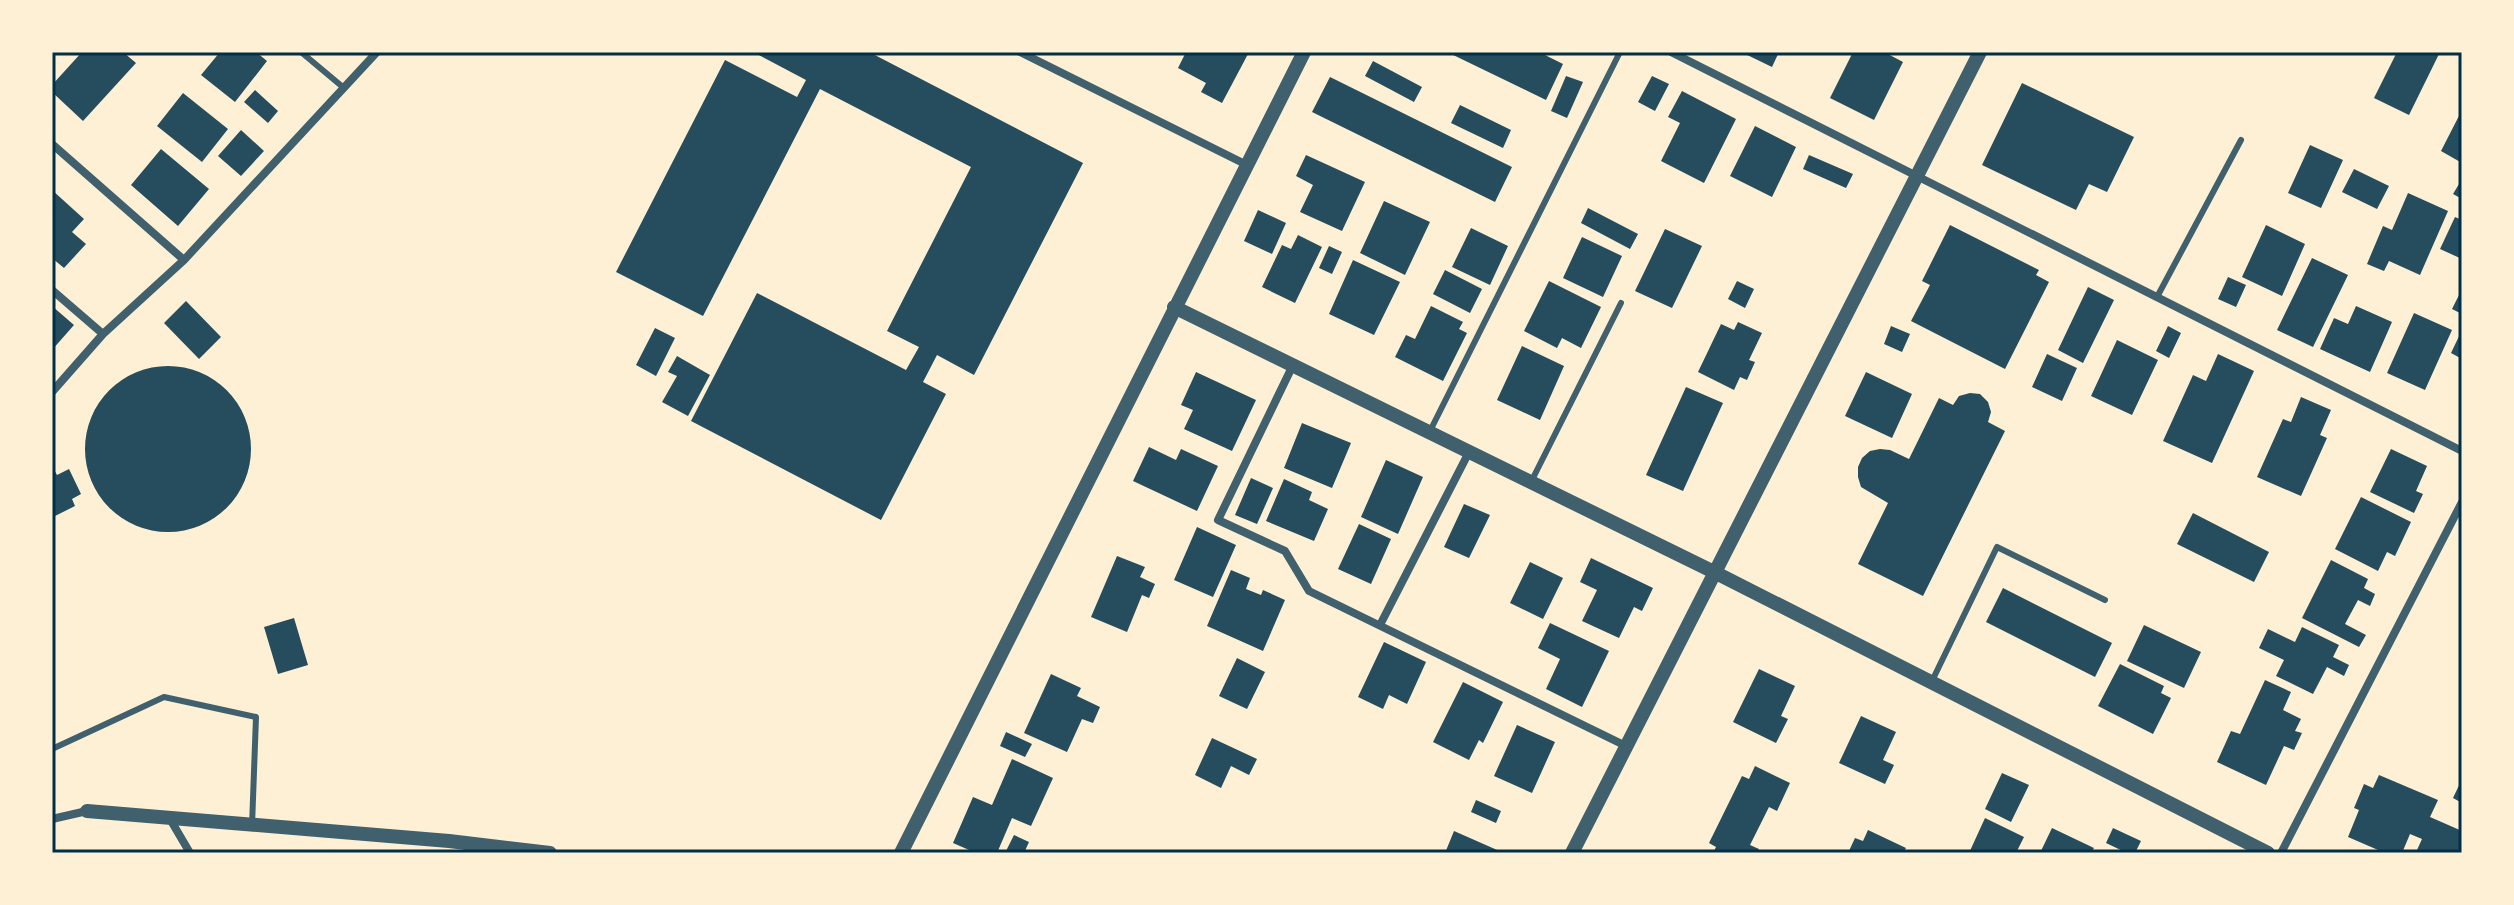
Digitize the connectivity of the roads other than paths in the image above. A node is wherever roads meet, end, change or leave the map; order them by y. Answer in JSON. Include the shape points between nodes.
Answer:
{"nodes":[{"id":1,"x":301,"y":52,"type":"edge"},
{"id":2,"x":377,"y":52,"type":"edge"},
{"id":3,"x":1020,"y":52,"type":"edge"},
{"id":4,"x":1304,"y":52,"type":"edge"},
{"id":5,"x":1620,"y":52,"type":"edge"},
{"id":6,"x":1671,"y":52,"type":"edge"},
{"id":7,"x":1980,"y":52,"type":"edge"},
{"id":8,"x":344,"y":88,"type":"junction"},
{"id":9,"x":2241,"y":140,"type":"dead end"},
{"id":10,"x":52,"y":144,"type":"edge"},
{"id":11,"x":1247,"y":165,"type":"junction"},
{"id":12,"x":1917,"y":177,"type":"junction"},
{"id":13,"x":184,"y":260,"type":"junction"},
{"id":14,"x":52,"y":290,"type":"edge"},
{"id":15,"x":2157,"y":297,"type":"junction"},
{"id":16,"x":1621,"y":303,"type":"dead end"},
{"id":17,"x":1174,"y":307,"type":"junction"},
{"id":18,"x":103,"y":334,"type":"junction"},
{"id":19,"x":1293,"y":365,"type":"junction"},
{"id":20,"x":52,"y":392,"type":"edge"},
{"id":21,"x":1430,"y":433,"type":"junction"},
{"id":22,"x":2462,"y":451,"type":"edge"},
{"id":23,"x":1469,"y":452,"type":"junction"},
{"id":24,"x":1531,"y":482,"type":"junction"},
{"id":25,"x":2462,"y":502,"type":"edge"},
{"id":26,"x":1714,"y":572,"type":"junction"},
{"id":27,"x":2105,"y":600,"type":"dead end"},
{"id":28,"x":1380,"y":625,"type":"junction"},
{"id":29,"x":1931,"y":682,"type":"junction"},
{"id":30,"x":1626,"y":746,"type":"junction"},
{"id":31,"x":52,"y":749,"type":"edge"},
{"id":32,"x":87,"y":811,"type":"joint"},
{"id":33,"x":52,"y":819,"type":"edge"},
{"id":34,"x":170,"y":819,"type":"junction"},
{"id":35,"x":252,"y":826,"type":"junction"},
{"id":36,"x":449,"y":847,"type":"edge"},
{"id":37,"x":190,"y":853,"type":"edge"},
{"id":38,"x":550,"y":853,"type":"edge"},
{"id":39,"x":901,"y":853,"type":"edge"},
{"id":40,"x":1572,"y":853,"type":"edge"},
{"id":41,"x":2268,"y":853,"type":"edge"},
{"id":42,"x":2281,"y":853,"type":"edge"}],
"edges":[{"from":1,"to":8,"type":"lane"},
{"from":2,"to":8,"type":"street"},
{"from":3,"to":11,"type":"street"},
{"from":4,"to":11,"type":"street"},
{"from":5,"to":21,"type":"lane"},
{"from":6,"to":12,"type":"street"},
{"from":7,"to":12,"type":"street"},
{"from":8,"to":13,"type":"street"},
{"from":9,"to":15,"type":"lane"},
{"from":10,"to":13,"type":"street"},
{"from":11,"to":17,"type":"street"},
{"from":12,"to":15,"type":"street"},
{"from":12,"to":26,"type":"street"},
{"from":13,"to":18,"type":"street"},
{"from":14,"to":18,"type":"street"},
{"from":15,"to":22,"type":"street"},
{"from":16,"to":24,"type":"lane"},
{"from":17,"to":19,"type":"street"},
{"from":17,"to":39,"type":"street"},
{"from":18,"to":20,"type":"street"},
{"from":19,"to":21,"type":"street"},
{"from":19,"to":28,"type":"street","via":[[1218,520],[1285,551],[1309,591]]},
{"from":21,"to":23,"type":"street"},
{"from":23,"to":24,"type":"street"},
{"from":23,"to":28,"type":"street"},
{"from":24,"to":26,"type":"street"},
{"from":25,"to":42,"type":"street"},
{"from":26,"to":29,"type":"street"},
{"from":26,"to":30,"type":"street"},
{"from":27,"to":29,"type":"lane","via":[[1997,547]]},
{"from":28,"to":30,"type":"street"},
{"from":29,"to":41,"type":"street"},
{"from":30,"to":40,"type":"street"},
{"from":31,"to":35,"type":"lane","via":[[164,697],[256,717]]},
{"from":32,"to":33,"type":"street"},
{"from":32,"to":34,"type":"street"},
{"from":34,"to":35,"type":"street"},
{"from":34,"to":37,"type":"street"},
{"from":35,"to":36,"type":"street"},
{"from":36,"to":38,"type":"street"}]}
